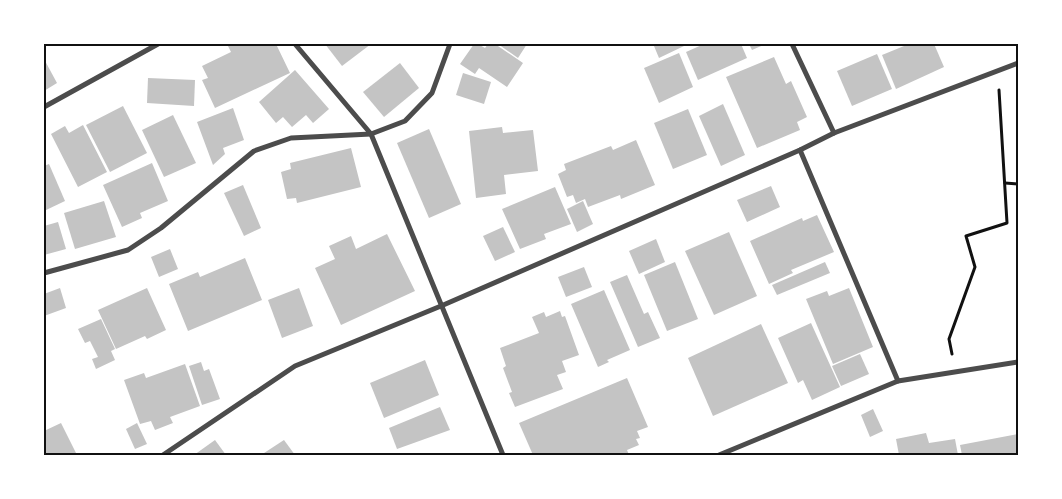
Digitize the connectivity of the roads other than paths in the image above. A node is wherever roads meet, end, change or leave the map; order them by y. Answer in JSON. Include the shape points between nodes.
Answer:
{"nodes":[{"id":1,"x":158,"y":44,"type":"edge"},
{"id":2,"x":296,"y":44,"type":"edge"},
{"id":3,"x":450,"y":44,"type":"edge"},
{"id":4,"x":792,"y":44,"type":"edge"},
{"id":5,"x":1018,"y":63,"type":"edge"},
{"id":6,"x":44,"y":107,"type":"edge"},
{"id":7,"x":834,"y":133,"type":"junction"},
{"id":8,"x":372,"y":134,"type":"junction"},
{"id":9,"x":800,"y":150,"type":"junction"},
{"id":10,"x":44,"y":273,"type":"edge"},
{"id":11,"x":441,"y":306,"type":"junction"},
{"id":12,"x":1018,"y":362,"type":"edge"},
{"id":13,"x":898,"y":381,"type":"junction"},
{"id":14,"x":163,"y":455,"type":"edge"},
{"id":15,"x":503,"y":455,"type":"edge"},
{"id":16,"x":719,"y":455,"type":"edge"}],
"edges":[{"from":1,"to":6,"type":"street"},
{"from":2,"to":8,"type":"street"},
{"from":3,"to":8,"type":"street","via":[[432,94],[405,121]]},
{"from":4,"to":7,"type":"street"},
{"from":5,"to":7,"type":"street"},
{"from":7,"to":9,"type":"street"},
{"from":8,"to":10,"type":"street","via":[[291,138],[254,151],[161,228],[128,250]]},
{"from":8,"to":11,"type":"street"},
{"from":9,"to":11,"type":"street"},
{"from":9,"to":13,"type":"street"},
{"from":11,"to":14,"type":"street","via":[[295,366]]},
{"from":11,"to":15,"type":"street"},
{"from":12,"to":13,"type":"street"},
{"from":13,"to":16,"type":"street"}]}
